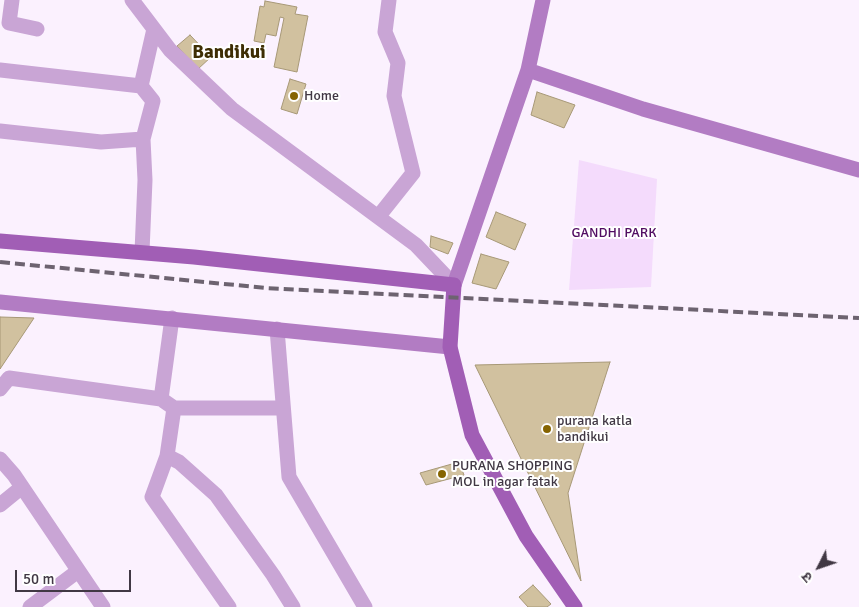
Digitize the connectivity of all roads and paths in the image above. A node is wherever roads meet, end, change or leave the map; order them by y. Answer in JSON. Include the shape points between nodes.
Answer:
{"nodes":[{"id":1,"x":12,"y":0,"type":"edge"},
{"id":2,"x":132,"y":0,"type":"edge"},
{"id":3,"x":389,"y":0,"type":"edge"},
{"id":4,"x":543,"y":0,"type":"edge"},
{"id":5,"x":154,"y":28,"type":"junction"},
{"id":6,"x":37,"y":29,"type":"dead end"},
{"id":7,"x":0,"y":70,"type":"edge"},
{"id":8,"x":528,"y":70,"type":"junction"},
{"id":9,"x":141,"y":86,"type":"junction"},
{"id":10,"x":0,"y":131,"type":"edge"},
{"id":11,"x":143,"y":139,"type":"junction"},
{"id":12,"x":859,"y":170,"type":"edge"},
{"id":13,"x":378,"y":217,"type":"junction"},
{"id":14,"x":0,"y":241,"type":"edge"},
{"id":15,"x":142,"y":252,"type":"junction"},
{"id":16,"x":454,"y":285,"type":"junction"},
{"id":17,"x":0,"y":302,"type":"edge"},
{"id":18,"x":172,"y":318,"type":"junction"},
{"id":19,"x":277,"y":329,"type":"junction"},
{"id":20,"x":450,"y":347,"type":"junction"},
{"id":21,"x":0,"y":389,"type":"edge"},
{"id":22,"x":161,"y":399,"type":"junction"},
{"id":23,"x":174,"y":408,"type":"junction"},
{"id":24,"x":283,"y":408,"type":"junction"},
{"id":25,"x":167,"y":456,"type":"junction"},
{"id":26,"x":0,"y":459,"type":"edge"},
{"id":27,"x":22,"y":487,"type":"junction"},
{"id":28,"x":0,"y":504,"type":"edge"},
{"id":29,"x":78,"y":571,"type":"junction"},
{"id":30,"x":30,"y":607,"type":"edge"},
{"id":31,"x":103,"y":607,"type":"edge"},
{"id":32,"x":230,"y":607,"type":"edge"},
{"id":33,"x":293,"y":607,"type":"edge"},
{"id":34,"x":364,"y":607,"type":"edge"},
{"id":35,"x":575,"y":607,"type":"edge"}],
"edges":[{"from":1,"to":6,"type":"street","via":[[9,23]]},
{"from":2,"to":5,"type":"street"},
{"from":3,"to":13,"type":"street","via":[[385,32],[398,63],[394,96],[413,173]]},
{"from":4,"to":8,"type":"street"},
{"from":5,"to":9,"type":"street"},
{"from":5,"to":13,"type":"street","via":[[170,50],[232,109]]},
{"from":7,"to":9,"type":"street"},
{"from":8,"to":12,"type":"street","via":[[643,109]]},
{"from":8,"to":16,"type":"street"},
{"from":9,"to":11,"type":"street","via":[[153,101]]},
{"from":10,"to":11,"type":"street","via":[[102,142]]},
{"from":11,"to":15,"type":"street"},
{"from":13,"to":16,"type":"street","via":[[416,245]]},
{"from":14,"to":15,"type":"main road"},
{"from":15,"to":16,"type":"main road"},
{"from":16,"to":20,"type":"main road"},
{"from":17,"to":18,"type":"street"},
{"from":18,"to":19,"type":"street"},
{"from":18,"to":22,"type":"street"},
{"from":19,"to":20,"type":"street"},
{"from":19,"to":24,"type":"street"},
{"from":20,"to":35,"type":"main road","via":[[472,435],[526,536]]},
{"from":21,"to":22,"type":"street","via":[[9,378]]},
{"from":22,"to":23,"type":"street"},
{"from":23,"to":24,"type":"street"},
{"from":23,"to":25,"type":"street"},
{"from":24,"to":34,"type":"street","via":[[289,477]]},
{"from":25,"to":32,"type":"street","via":[[152,497]]},
{"from":25,"to":33,"type":"street","via":[[179,462],[216,495]]},
{"from":26,"to":27,"type":"street"},
{"from":27,"to":28,"type":"street"},
{"from":27,"to":29,"type":"street"},
{"from":29,"to":30,"type":"street"},
{"from":29,"to":31,"type":"street"}]}
